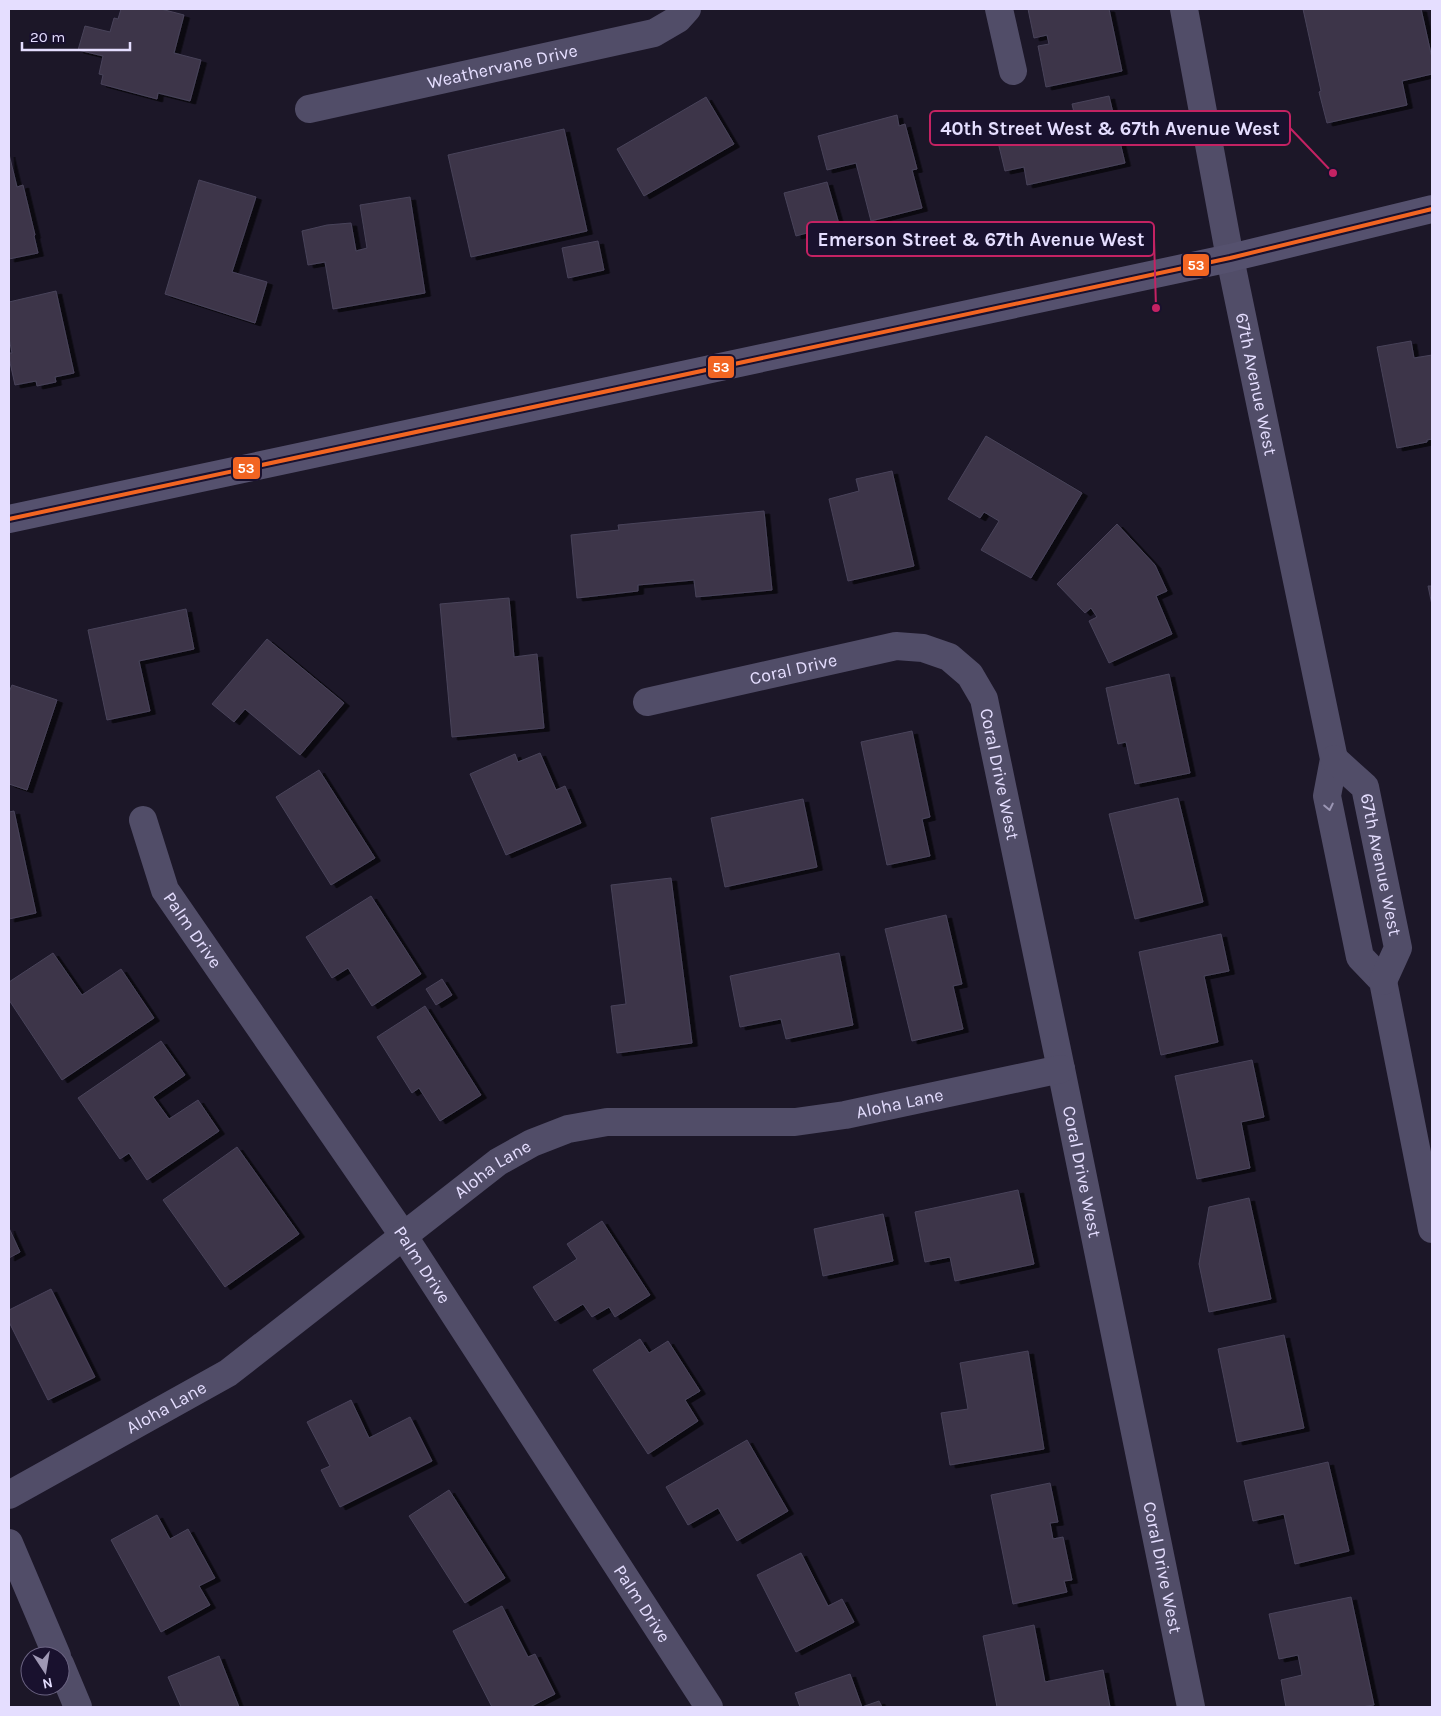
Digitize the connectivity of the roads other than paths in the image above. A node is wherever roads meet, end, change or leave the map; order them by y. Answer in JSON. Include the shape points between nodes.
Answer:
{"nodes":[{"id":1,"x":687,"y":9,"type":"edge"},
{"id":2,"x":999,"y":9,"type":"edge"},
{"id":3,"x":1184,"y":9,"type":"edge"},
{"id":4,"x":1013,"y":70,"type":"dead end"},
{"id":5,"x":309,"y":109,"type":"dead end"},
{"id":6,"x":1432,"y":209,"type":"edge"},
{"id":7,"x":1230,"y":258,"type":"junction"},
{"id":8,"x":9,"y":519,"type":"edge"},
{"id":9,"x":940,"y":654,"type":"joint"},
{"id":10,"x":646,"y":702,"type":"dead end"},
{"id":11,"x":1334,"y":759,"type":"junction"},
{"id":12,"x":143,"y":820,"type":"dead end"},
{"id":13,"x":1384,"y":981,"type":"junction"},
{"id":14,"x":1061,"y":1069,"type":"junction"},
{"id":15,"x":1432,"y":1223,"type":"edge"},
{"id":16,"x":403,"y":1235,"type":"junction"},
{"id":17,"x":9,"y":1495,"type":"edge"},
{"id":18,"x":9,"y":1543,"type":"edge"},
{"id":19,"x":52,"y":1646,"type":"edge"},
{"id":20,"x":70,"y":1688,"type":"edge"},
{"id":21,"x":78,"y":1707,"type":"edge"},
{"id":22,"x":709,"y":1707,"type":"edge"},
{"id":23,"x":1191,"y":1707,"type":"edge"}],
"edges":[{"from":1,"to":5,"type":"street","name":"Weathervane Drive","via":[[678,20],[654,33]]},
{"from":2,"to":4,"type":"street"},
{"from":3,"to":7,"type":"street","name":"67th Avenue West"},
{"from":6,"to":7,"type":"main road"},
{"from":7,"to":8,"type":"main road"},
{"from":7,"to":11,"type":"street","name":"67th Avenue West"},
{"from":9,"to":10,"type":"street","name":"Coral Drive","via":[[923,648],[896,646]]},
{"from":9,"to":14,"type":"street","name":"Coral Drive West","via":[[949,657],[970,675],[984,699]]},
{"from":11,"to":13,"type":"street","name":"67th Avenue West","one_way":true,"via":[[1327,796],[1360,956]]},
{"from":11,"to":13,"type":"street","name":"67th Avenue West","via":[[1365,787],[1398,948]]},
{"from":12,"to":16,"type":"street","name":"Palm Drive","via":[[164,890]]},
{"from":13,"to":15,"type":"street"},
{"from":14,"to":16,"type":"street","name":"Aloha Lane","via":[[845,1115],[795,1122],[607,1122],[568,1129],[532,1143],[498,1162]]},
{"from":14,"to":23,"type":"street","name":"Coral Drive West"},
{"from":16,"to":17,"type":"street","name":"Aloha Lane","via":[[228,1373]]},
{"from":16,"to":22,"type":"street","name":"Palm Drive"},
{"from":18,"to":19,"type":"street"},
{"from":20,"to":21,"type":"street"}]}
